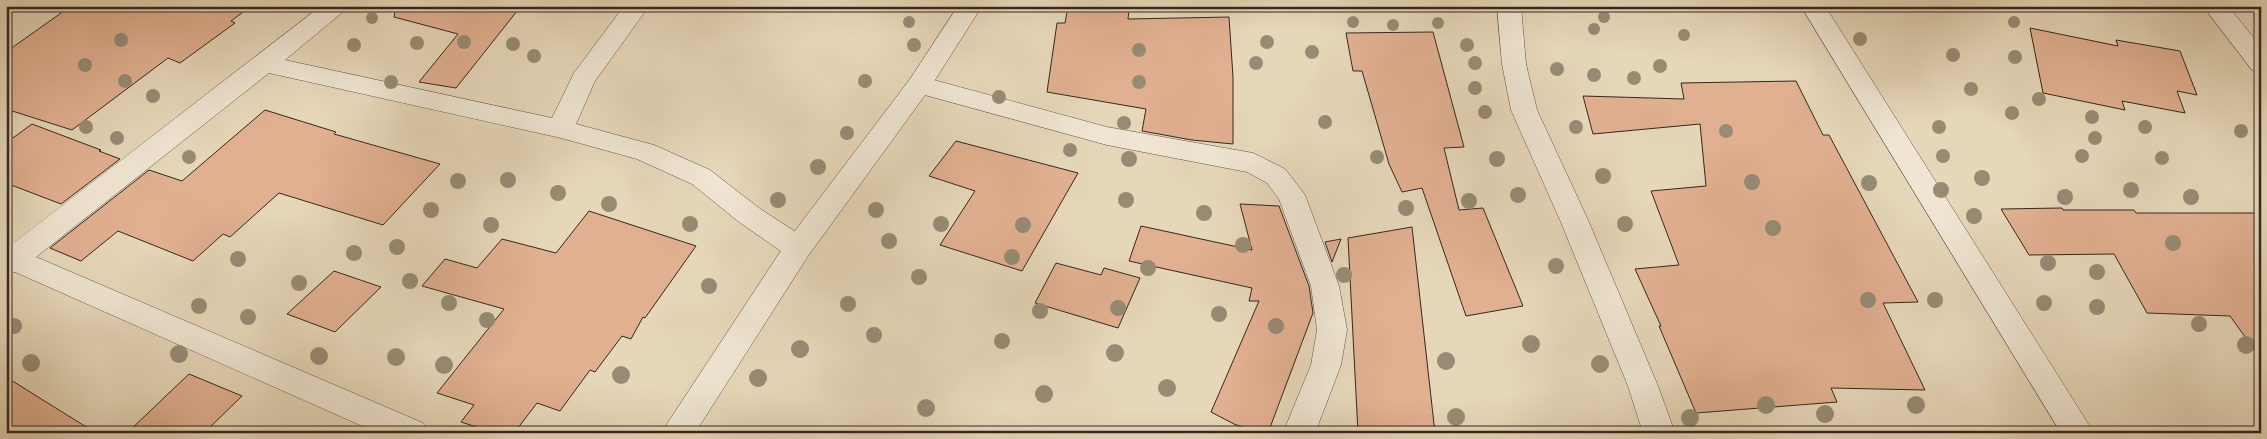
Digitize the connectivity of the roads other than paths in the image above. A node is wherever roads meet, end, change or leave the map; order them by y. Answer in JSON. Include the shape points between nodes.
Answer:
{"nodes":[{"id":1,"x":336,"y":6,"type":"edge"},
{"id":2,"x":637,"y":6,"type":"edge"},
{"id":3,"x":970,"y":6,"type":"edge"},
{"id":4,"x":1509,"y":6,"type":"edge"},
{"id":5,"x":1813,"y":6,"type":"edge"},
{"id":6,"x":2215,"y":6,"type":"edge"},
{"id":7,"x":2249,"y":36,"type":"edge"},
{"id":8,"x":264,"y":64,"type":"junction"},
{"id":9,"x":2261,"y":64,"type":"edge"},
{"id":10,"x":919,"y":85,"type":"junction"},
{"id":11,"x":561,"y":129,"type":"junction"},
{"id":12,"x":798,"y":248,"type":"junction"},
{"id":13,"x":9,"y":259,"type":"edge"},
{"id":14,"x":412,"y":433,"type":"edge"},
{"id":15,"x":676,"y":433,"type":"edge"},
{"id":16,"x":1299,"y":433,"type":"edge"},
{"id":17,"x":1659,"y":433,"type":"edge"},
{"id":18,"x":2078,"y":433,"type":"edge"}],
"edges":[{"from":1,"to":8,"type":"street"},
{"from":2,"to":11,"type":"street","via":[[585,73],[568,106]]},
{"from":3,"to":10,"type":"street"},
{"from":4,"to":17,"type":"street","via":[[1514,64],[1524,110],[1643,386]]},
{"from":5,"to":18,"type":"street"},
{"from":6,"to":7,"type":"street"},
{"from":7,"to":9,"type":"street"},
{"from":8,"to":11,"type":"street"},
{"from":8,"to":13,"type":"street"},
{"from":10,"to":12,"type":"street"},
{"from":10,"to":16,"type":"street","via":[[1107,136],[1254,163],[1276,176],[1291,195],[1325,286],[1332,330],[1326,365]]},
{"from":11,"to":12,"type":"street","via":[[645,152],[701,177]]},
{"from":12,"to":15,"type":"street"},
{"from":13,"to":14,"type":"street"}]}
